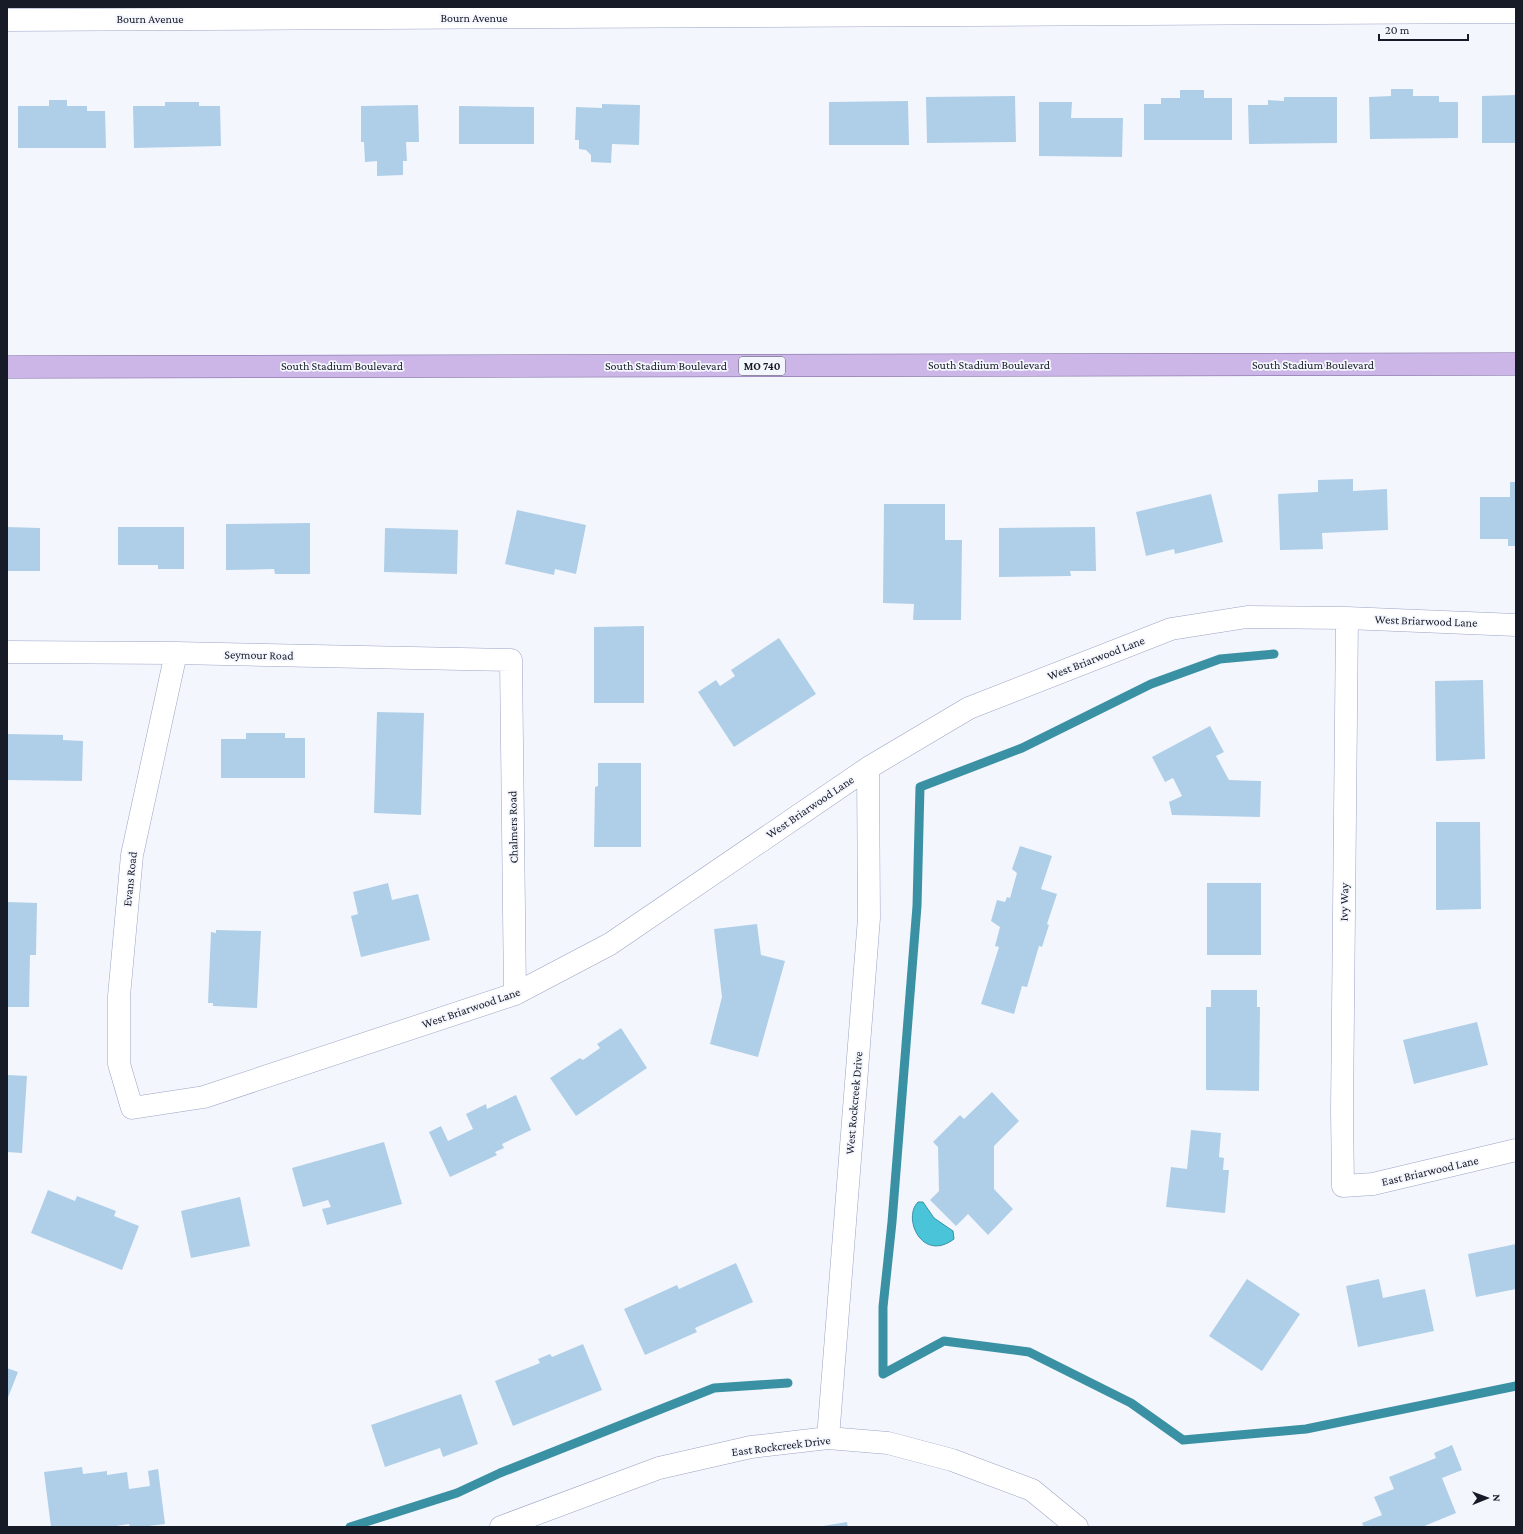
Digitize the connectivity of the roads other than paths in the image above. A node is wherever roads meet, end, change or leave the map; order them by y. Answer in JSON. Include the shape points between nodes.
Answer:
{"nodes":[{"id":1,"x":1409,"y":10,"type":"edge"},
{"id":2,"x":627,"y":12,"type":"edge"},
{"id":3,"x":1516,"y":12,"type":"edge"},
{"id":4,"x":7,"y":20,"type":"edge"},
{"id":5,"x":1516,"y":364,"type":"edge"},
{"id":6,"x":7,"y":367,"type":"edge"},
{"id":7,"x":1347,"y":618,"type":"junction"},
{"id":8,"x":1516,"y":625,"type":"edge"},
{"id":9,"x":7,"y":652,"type":"edge"},
{"id":10,"x":176,"y":653,"type":"junction"},
{"id":11,"x":511,"y":660,"type":"joint"},
{"id":12,"x":868,"y":768,"type":"junction"},
{"id":13,"x":515,"y":994,"type":"junction"},
{"id":14,"x":132,"y":1108,"type":"joint"},
{"id":15,"x":1516,"y":1150,"type":"edge"},
{"id":16,"x":1343,"y":1186,"type":"joint"},
{"id":17,"x":828,"y":1438,"type":"junction"},
{"id":18,"x":501,"y":1527,"type":"edge"},
{"id":19,"x":1077,"y":1527,"type":"edge"}],
"edges":[{"from":1,"to":2,"type":"street","name":"Bourn Avenue"},
{"from":1,"to":3,"type":"street","name":"Bourn Avenue"},
{"from":2,"to":4,"type":"street","name":"Bourn Avenue"},
{"from":5,"to":6,"type":"main road","name":"South Stadium Boulevard","number":"MO 740"},
{"from":7,"to":8,"type":"street","name":"West Briarwood Lane"},
{"from":7,"to":12,"type":"street","name":"West Briarwood Lane","via":[[1247,617],[1171,629],[969,708]]},
{"from":7,"to":16,"type":"street","name":"Ivy Way"},
{"from":9,"to":10,"type":"street","name":"Seymour Road"},
{"from":10,"to":11,"type":"street","name":"Seymour Road"},
{"from":10,"to":14,"type":"street","name":"Evans Road","via":[[132,856],[119,996],[119,1064]]},
{"from":11,"to":13,"type":"street","name":"Chalmers Road"},
{"from":12,"to":13,"type":"street","name":"West Briarwood Lane","via":[[610,944]]},
{"from":12,"to":17,"type":"street","name":"West Rockcreek Drive","via":[[869,918]]},
{"from":13,"to":14,"type":"street","name":"West Briarwood Lane","via":[[204,1097]]},
{"from":15,"to":16,"type":"street","name":"East Briarwood Lane","via":[[1373,1184]]},
{"from":17,"to":18,"type":"street","name":"East Rockcreek Drive","via":[[751,1447],[659,1468]]},
{"from":17,"to":19,"type":"street","name":"East Rockcreek Drive","via":[[888,1443],[952,1460],[1032,1490]]}]}
